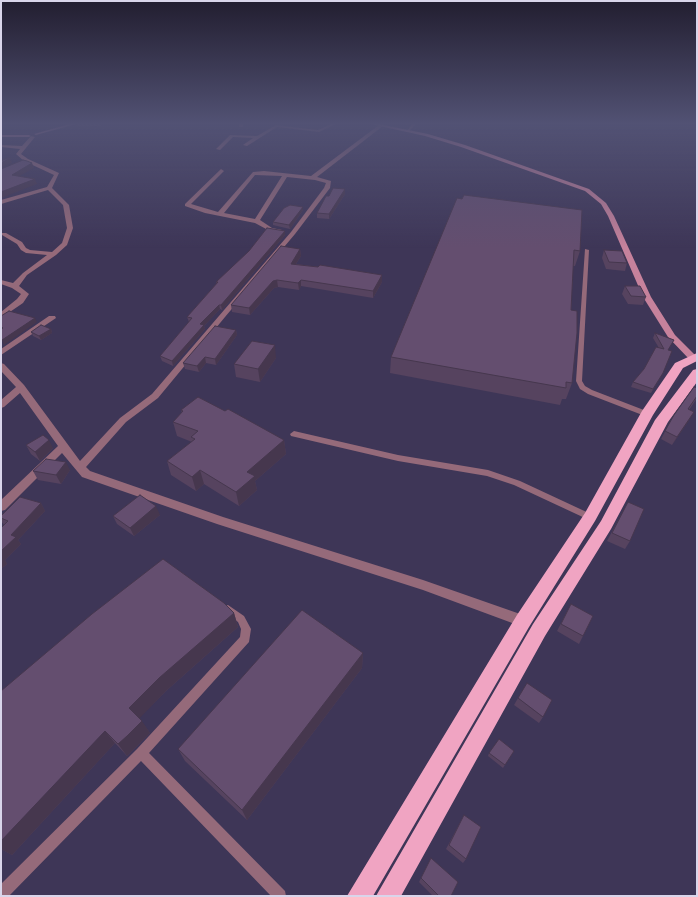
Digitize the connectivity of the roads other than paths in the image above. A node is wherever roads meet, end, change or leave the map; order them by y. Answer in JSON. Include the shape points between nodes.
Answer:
{"nodes":[{"id":1,"x":37,"y":165,"type":"edge"},
{"id":2,"x":329,"y":165,"type":"edge"},
{"id":3,"x":519,"y":165,"type":"edge"},
{"id":4,"x":222,"y":171,"type":"dead end"},
{"id":5,"x":285,"y":176,"type":"junction"},
{"id":6,"x":312,"y":178,"type":"junction"},
{"id":7,"x":49,"y":188,"type":"junction"},
{"id":8,"x":1,"y":202,"type":"edge"},
{"id":9,"x":220,"y":214,"type":"junction"},
{"id":10,"x":257,"y":221,"type":"junction"},
{"id":11,"x":293,"y":233,"type":"junction"},
{"id":12,"x":4,"y":234,"type":"dead end"},
{"id":13,"x":587,"y":250,"type":"dead end"},
{"id":14,"x":54,"y":254,"type":"junction"},
{"id":15,"x":1,"y":282,"type":"edge"},
{"id":16,"x":15,"y":286,"type":"junction"},
{"id":17,"x":1,"y":316,"type":"edge"},
{"id":18,"x":52,"y":318,"type":"dead end"},
{"id":19,"x":1,"y":353,"type":"edge"},
{"id":20,"x":696,"y":362,"type":"edge"},
{"id":21,"x":1,"y":366,"type":"edge"},
{"id":22,"x":21,"y":387,"type":"junction"},
{"id":23,"x":1,"y":405,"type":"edge"},
{"id":24,"x":647,"y":414,"type":"junction"},
{"id":25,"x":294,"y":434,"type":"dead end"},
{"id":26,"x":64,"y":446,"type":"junction"},
{"id":27,"x":80,"y":467,"type":"junction"},
{"id":28,"x":1,"y":507,"type":"edge"},
{"id":29,"x":590,"y":516,"type":"junction"},
{"id":30,"x":218,"y":602,"type":"edge"},
{"id":31,"x":523,"y":621,"type":"junction"},
{"id":32,"x":141,"y":753,"type":"junction"},
{"id":33,"x":1,"y":894,"type":"edge"},
{"id":34,"x":280,"y":896,"type":"edge"},
{"id":35,"x":359,"y":896,"type":"edge"},
{"id":36,"x":388,"y":896,"type":"edge"}],
"edges":[{"from":1,"to":7,"type":"street","via":[[57,174]]},
{"from":2,"to":6,"type":"street"},
{"from":3,"to":20,"type":"main road","via":[[587,190],[597,198],[611,216],[647,297],[672,337]]},
{"from":4,"to":9,"type":"street","via":[[187,206]]},
{"from":5,"to":6,"type":"street"},
{"from":5,"to":9,"type":"street","via":[[253,174]]},
{"from":5,"to":10,"type":"street"},
{"from":6,"to":11,"type":"street","via":[[329,184]]},
{"from":7,"to":8,"type":"street"},
{"from":7,"to":14,"type":"street","via":[[66,204],[70,228],[65,244]]},
{"from":9,"to":10,"type":"street"},
{"from":10,"to":11,"type":"street","via":[[270,229]]},
{"from":11,"to":27,"type":"street","via":[[155,396],[122,420]]},
{"from":12,"to":14,"type":"street","via":[[28,252]]},
{"from":13,"to":24,"type":"lane","via":[[579,381],[590,392]]},
{"from":14,"to":16,"type":"street","via":[[25,274]]},
{"from":15,"to":16,"type":"street"},
{"from":16,"to":17,"type":"street","via":[[24,293],[24,297]]},
{"from":18,"to":19,"type":"street"},
{"from":20,"to":24,"type":"highway","via":[[680,366]]},
{"from":20,"to":36,"type":"highway","via":[[606,525],[539,630]]},
{"from":21,"to":22,"type":"street"},
{"from":22,"to":23,"type":"street"},
{"from":22,"to":26,"type":"street"},
{"from":24,"to":29,"type":"highway"},
{"from":25,"to":29,"type":"lane","via":[[398,458],[488,473],[516,482]]},
{"from":26,"to":27,"type":"street"},
{"from":26,"to":28,"type":"street"},
{"from":27,"to":31,"type":"street","via":[[86,474],[103,481],[423,585]]},
{"from":29,"to":31,"type":"highway"},
{"from":30,"to":32,"type":"lane","via":[[241,619],[246,629],[245,638]]},
{"from":31,"to":35,"type":"highway"},
{"from":32,"to":33,"type":"lane"},
{"from":32,"to":34,"type":"lane"}]}
